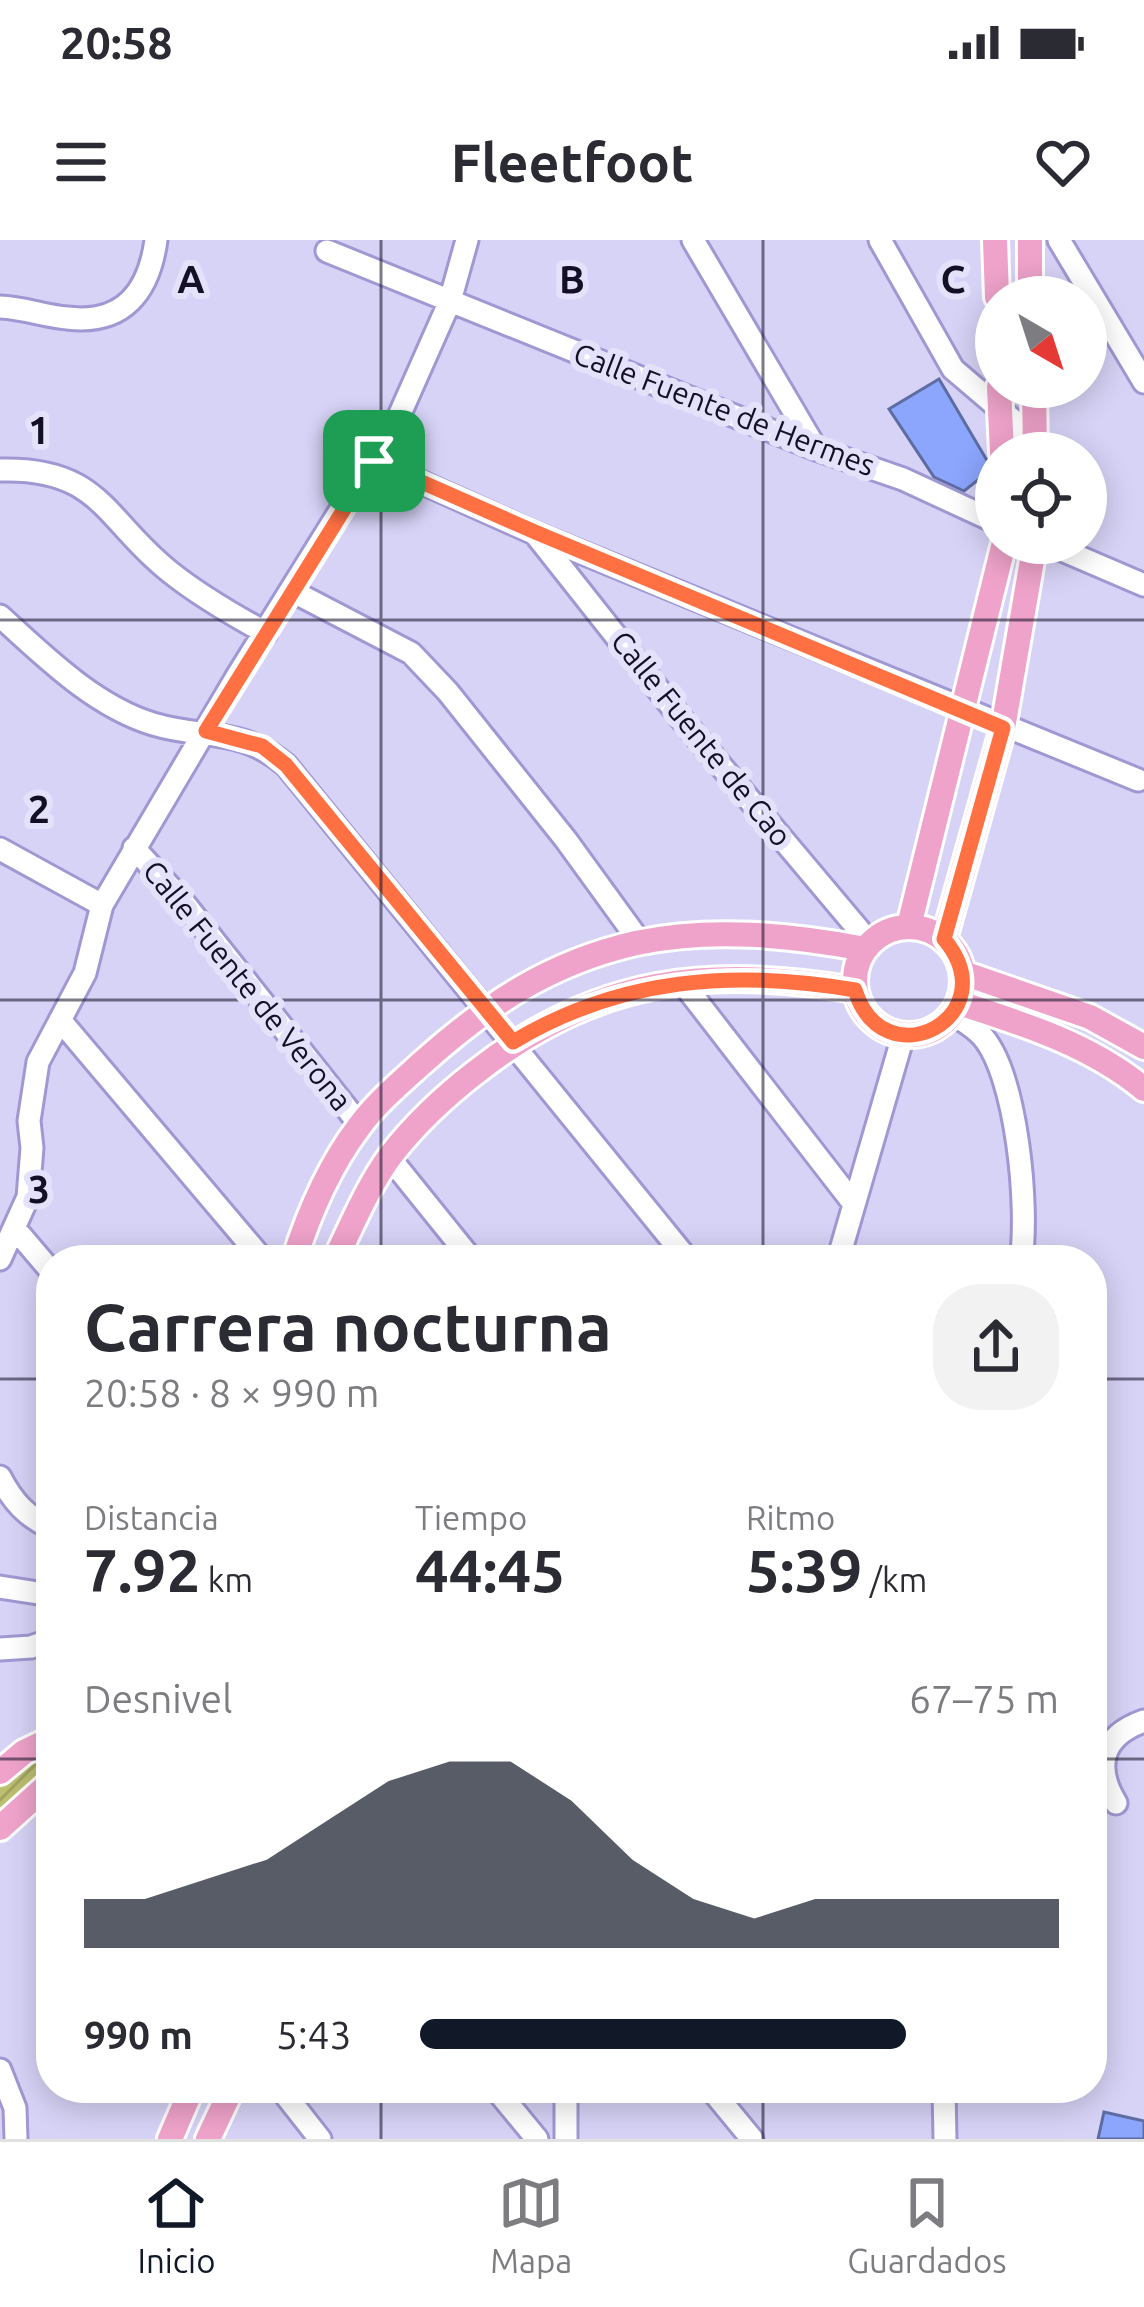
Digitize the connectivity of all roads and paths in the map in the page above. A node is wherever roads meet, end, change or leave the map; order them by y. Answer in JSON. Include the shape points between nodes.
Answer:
{"nodes":[{"id":1,"x":156,"y":240,"type":"edge"},
{"id":2,"x":467,"y":240,"type":"edge"},
{"id":3,"x":693,"y":240,"type":"edge"},
{"id":4,"x":880,"y":240,"type":"edge"},
{"id":5,"x":995,"y":240,"type":"edge"},
{"id":6,"x":1030,"y":240,"type":"edge"},
{"id":7,"x":1059,"y":240,"type":"edge"},
{"id":8,"x":327,"y":251,"type":"dead end"},
{"id":9,"x":996,"y":276,"type":"edge"},
{"id":10,"x":1030,"y":276,"type":"edge"},
{"id":11,"x":450,"y":301,"type":"junction"},
{"id":12,"x":0,"y":307,"type":"edge"},
{"id":13,"x":1144,"y":382,"type":"edge"},
{"id":14,"x":975,"y":384,"type":"edge"},
{"id":15,"x":1006,"y":408,"type":"edge"},
{"id":16,"x":1024,"y":432,"type":"edge"},
{"id":17,"x":816,"y":449,"type":"junction"},
{"id":18,"x":374,"y":461,"type":"junction"},
{"id":19,"x":0,"y":470,"type":"edge"},
{"id":20,"x":975,"y":512,"type":"edge"},
{"id":21,"x":535,"y":532,"type":"junction"},
{"id":22,"x":999,"y":564,"type":"edge"},
{"id":23,"x":1031,"y":564,"type":"edge"},
{"id":24,"x":1095,"y":564,"type":"edge"},
{"id":25,"x":1144,"y":585,"type":"edge"},
{"id":26,"x":292,"y":591,"type":"junction"},
{"id":27,"x":0,"y":616,"type":"edge"},
{"id":28,"x":266,"y":633,"type":"junction"},
{"id":29,"x":962,"y":710,"type":"junction"},
{"id":30,"x":1003,"y":728,"type":"junction"},
{"id":31,"x":206,"y":731,"type":"junction"},
{"id":32,"x":1138,"y":780,"type":"dead end"},
{"id":33,"x":134,"y":848,"type":"junction"},
{"id":34,"x":0,"y":849,"type":"edge"},
{"id":35,"x":102,"y":905,"type":"junction"},
{"id":36,"x":909,"y":926,"type":"junction"},
{"id":37,"x":944,"y":939,"type":"junction"},
{"id":38,"x":640,"y":943,"type":"junction"},
{"id":39,"x":867,"y":946,"type":"junction"},
{"id":40,"x":963,"y":973,"type":"junction"},
{"id":41,"x":682,"y":982,"type":"junction"},
{"id":42,"x":855,"y":990,"type":"junction"},
{"id":43,"x":486,"y":1008,"type":"junction"},
{"id":44,"x":956,"y":1008,"type":"junction"},
{"id":45,"x":60,"y":1020,"type":"junction"},
{"id":46,"x":903,"y":1036,"type":"junction"},
{"id":47,"x":513,"y":1042,"type":"junction"},
{"id":48,"x":1144,"y":1047,"type":"edge"},
{"id":49,"x":1144,"y":1089,"type":"edge"},
{"id":50,"x":360,"y":1125,"type":"junction"},
{"id":51,"x":389,"y":1157,"type":"junction"},
{"id":52,"x":854,"y":1204,"type":"junction"},
{"id":53,"x":16,"y":1229,"type":"junction"},
{"id":54,"x":250,"y":1245,"type":"edge"},
{"id":55,"x":299,"y":1245,"type":"edge"},
{"id":56,"x":343,"y":1245,"type":"edge"},
{"id":57,"x":460,"y":1245,"type":"edge"},
{"id":58,"x":676,"y":1245,"type":"edge"},
{"id":59,"x":842,"y":1245,"type":"edge"},
{"id":60,"x":1024,"y":1245,"type":"edge"},
{"id":61,"x":36,"y":1253,"type":"edge"},
{"id":62,"x":0,"y":1259,"type":"edge"},
{"id":63,"x":0,"y":1477,"type":"edge"},
{"id":64,"x":36,"y":1521,"type":"edge"},
{"id":65,"x":0,"y":1587,"type":"edge"},
{"id":66,"x":36,"y":1593,"type":"edge"},
{"id":67,"x":36,"y":1646,"type":"edge"},
{"id":68,"x":0,"y":1649,"type":"edge"},
{"id":69,"x":1144,"y":1721,"type":"edge"},
{"id":70,"x":36,"y":1746,"type":"edge"},
{"id":71,"x":1107,"y":1752,"type":"edge"},
{"id":72,"x":0,"y":1772,"type":"edge"},
{"id":73,"x":1107,"y":1784,"type":"edge"},
{"id":74,"x":36,"y":1796,"type":"edge"},
{"id":75,"x":1116,"y":1803,"type":"dead end"},
{"id":76,"x":0,"y":1828,"type":"edge"},
{"id":77,"x":0,"y":2070,"type":"edge"},
{"id":78,"x":186,"y":2103,"type":"edge"},
{"id":79,"x":225,"y":2103,"type":"edge"},
{"id":80,"x":292,"y":2103,"type":"edge"},
{"id":81,"x":507,"y":2103,"type":"edge"},
{"id":82,"x":566,"y":2103,"type":"edge"},
{"id":83,"x":722,"y":2103,"type":"edge"},
{"id":84,"x":944,"y":2103,"type":"edge"},
{"id":85,"x":16,"y":2139,"type":"edge"},
{"id":86,"x":170,"y":2139,"type":"edge"},
{"id":87,"x":208,"y":2139,"type":"edge"},
{"id":88,"x":320,"y":2139,"type":"edge"},
{"id":89,"x":537,"y":2139,"type":"edge"},
{"id":90,"x":566,"y":2139,"type":"edge"},
{"id":91,"x":752,"y":2139,"type":"edge"},
{"id":92,"x":945,"y":2139,"type":"edge"}],
"edges":[{"from":1,"to":12,"type":"street","via":[[143,290],[125,307],[67,318]]},
{"from":2,"to":11,"type":"street"},
{"from":3,"to":17,"type":"street"},
{"from":4,"to":14,"type":"street","via":[[953,369]]},
{"from":5,"to":9,"type":"main road"},
{"from":6,"to":10,"type":"main road"},
{"from":7,"to":13,"type":"street"},
{"from":8,"to":11,"type":"street","name":"Calle Fuente de Hermes"},
{"from":11,"to":17,"type":"street","name":"Calle Fuente de Hermes"},
{"from":11,"to":18,"type":"street"},
{"from":15,"to":16,"type":"street"},
{"from":17,"to":20,"type":"street","name":"Calle Fuente de Hermes"},
{"from":18,"to":21,"type":"street"},
{"from":18,"to":26,"type":"street"},
{"from":19,"to":28,"type":"street","via":[[64,478],[91,491],[166,570]]},
{"from":21,"to":29,"type":"street"},
{"from":21,"to":39,"type":"street","name":"Calle Fuente de Cao"},
{"from":22,"to":29,"type":"main road"},
{"from":23,"to":30,"type":"main road"},
{"from":24,"to":25,"type":"street"},
{"from":26,"to":28,"type":"street"},
{"from":26,"to":38,"type":"street","via":[[411,653]]},
{"from":27,"to":31,"type":"street","via":[[64,674],[121,709],[150,724]]},
{"from":28,"to":31,"type":"street"},
{"from":29,"to":30,"type":"street"},
{"from":29,"to":36,"type":"main road"},
{"from":30,"to":32,"type":"street"},
{"from":30,"to":37,"type":"main road"},
{"from":31,"to":33,"type":"street"},
{"from":31,"to":43,"type":"street","via":[[262,746],[286,765]]},
{"from":33,"to":35,"type":"street"},
{"from":33,"to":50,"type":"street","name":"Calle Fuente de Verona"},
{"from":34,"to":35,"type":"street"},
{"from":35,"to":45,"type":"street","via":[[93,952]]},
{"from":36,"to":37,"type":"main road"},
{"from":36,"to":39,"type":"main road"},
{"from":37,"to":40,"type":"main road"},
{"from":38,"to":39,"type":"main road","via":[[778,936]]},
{"from":38,"to":43,"type":"main road","via":[[566,966]]},
{"from":39,"to":42,"type":"main road"},
{"from":40,"to":44,"type":"main road"},
{"from":40,"to":48,"type":"main road","via":[[1090,1017]]},
{"from":41,"to":42,"type":"main road","via":[[754,978]]},
{"from":41,"to":47,"type":"main road","via":[[589,1004]]},
{"from":41,"to":52,"type":"street"},
{"from":42,"to":46,"type":"main road","via":[[866,1016]]},
{"from":43,"to":47,"type":"street"},
{"from":43,"to":50,"type":"main road"},
{"from":44,"to":46,"type":"main road","via":[[931,1031]]},
{"from":44,"to":49,"type":"main road","via":[[1050,1034]]},
{"from":44,"to":60,"type":"street","via":[[985,1038],[1012,1115]]},
{"from":45,"to":53,"type":"street","via":[[31,1093],[31,1175]]},
{"from":45,"to":54,"type":"street"},
{"from":46,"to":52,"type":"street"},
{"from":47,"to":51,"type":"main road"},
{"from":47,"to":58,"type":"street"},
{"from":50,"to":55,"type":"main road"},
{"from":51,"to":56,"type":"main road"},
{"from":51,"to":57,"type":"street"},
{"from":52,"to":59,"type":"street"},
{"from":53,"to":61,"type":"street"},
{"from":53,"to":62,"type":"street"},
{"from":63,"to":64,"type":"street"},
{"from":65,"to":66,"type":"street"},
{"from":67,"to":68,"type":"street"},
{"from":69,"to":71,"type":"street"},
{"from":70,"to":72,"type":"main road"},
{"from":73,"to":75,"type":"street"},
{"from":74,"to":76,"type":"main road"},
{"from":77,"to":85,"type":"street","via":[[15,2108]]},
{"from":78,"to":86,"type":"main road"},
{"from":79,"to":87,"type":"main road"},
{"from":80,"to":88,"type":"street"},
{"from":81,"to":89,"type":"street"},
{"from":82,"to":90,"type":"street"},
{"from":83,"to":91,"type":"street"},
{"from":84,"to":92,"type":"street"}]}
